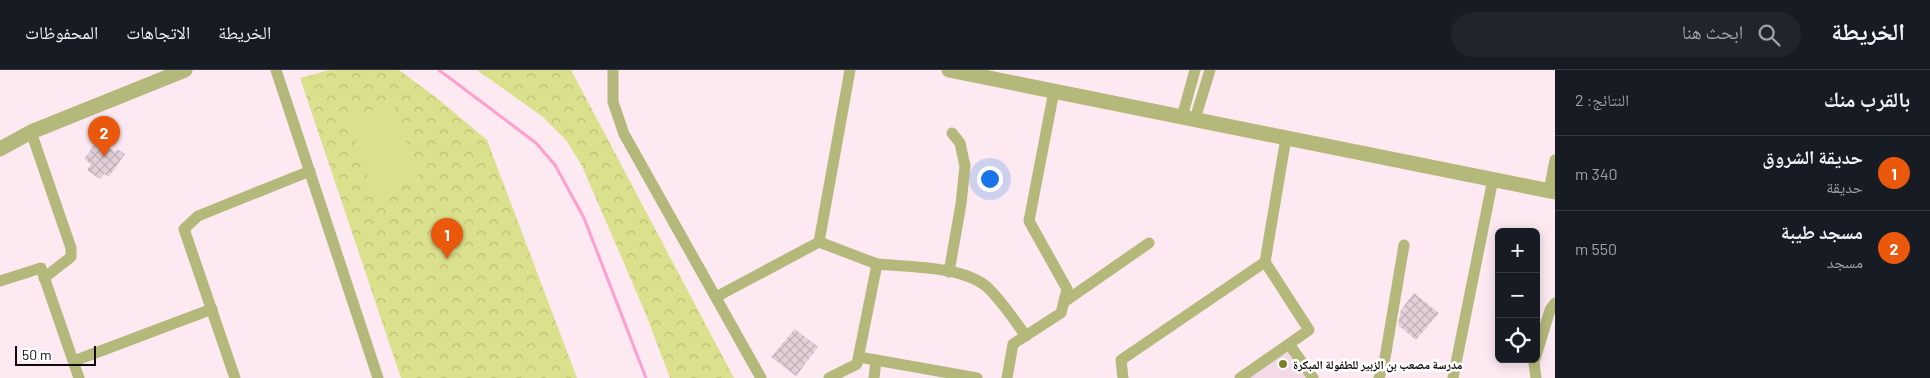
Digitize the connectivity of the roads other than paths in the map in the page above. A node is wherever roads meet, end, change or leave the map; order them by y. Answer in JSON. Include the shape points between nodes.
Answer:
{"nodes":[{"id":1,"x":185,"y":70,"type":"edge"},
{"id":2,"x":276,"y":70,"type":"edge"},
{"id":3,"x":612,"y":70,"type":"edge"},
{"id":4,"x":850,"y":70,"type":"edge"},
{"id":5,"x":949,"y":70,"type":"edge"},
{"id":6,"x":1196,"y":70,"type":"edge"},
{"id":7,"x":1210,"y":70,"type":"edge"},
{"id":8,"x":162,"y":74,"type":"edge"},
{"id":9,"x":1054,"y":91,"type":"junction"},
{"id":10,"x":1188,"y":118,"type":"junction"},
{"id":11,"x":31,"y":132,"type":"junction"},
{"id":12,"x":952,"y":133,"type":"dead end"},
{"id":13,"x":1286,"y":138,"type":"junction"},
{"id":14,"x":0,"y":149,"type":"edge"},
{"id":15,"x":1555,"y":160,"type":"edge"},
{"id":16,"x":310,"y":171,"type":"junction"},
{"id":17,"x":1493,"y":180,"type":"junction"},
{"id":18,"x":1552,"y":191,"type":"edge"},
{"id":19,"x":819,"y":242,"type":"junction"},
{"id":20,"x":1149,"y":243,"type":"dead end"},
{"id":21,"x":1404,"y":245,"type":"dead end"},
{"id":22,"x":1265,"y":262,"type":"junction"},
{"id":23,"x":878,"y":264,"type":"junction"},
{"id":24,"x":949,"y":272,"type":"junction"},
{"id":25,"x":44,"y":278,"type":"junction"},
{"id":26,"x":0,"y":281,"type":"edge"},
{"id":27,"x":716,"y":297,"type":"junction"},
{"id":28,"x":1064,"y":302,"type":"junction"},
{"id":29,"x":1555,"y":303,"type":"edge"},
{"id":30,"x":212,"y":309,"type":"junction"},
{"id":31,"x":1026,"y":336,"type":"junction"},
{"id":32,"x":1289,"y":344,"type":"junction"},
{"id":33,"x":1540,"y":344,"type":"edge"},
{"id":34,"x":859,"y":357,"type":"junction"},
{"id":35,"x":876,"y":360,"type":"junction"},
{"id":36,"x":74,"y":361,"type":"junction"},
{"id":37,"x":1534,"y":363,"type":"edge"},
{"id":38,"x":79,"y":378,"type":"edge"},
{"id":39,"x":235,"y":378,"type":"edge"},
{"id":40,"x":378,"y":378,"type":"edge"},
{"id":41,"x":761,"y":378,"type":"edge"},
{"id":42,"x":829,"y":378,"type":"edge"},
{"id":43,"x":874,"y":378,"type":"edge"},
{"id":44,"x":977,"y":378,"type":"edge"},
{"id":45,"x":1007,"y":378,"type":"edge"},
{"id":46,"x":1123,"y":378,"type":"edge"},
{"id":47,"x":1240,"y":378,"type":"edge"},
{"id":48,"x":1313,"y":378,"type":"edge"},
{"id":49,"x":1379,"y":378,"type":"edge"},
{"id":50,"x":1453,"y":378,"type":"edge"},
{"id":51,"x":1536,"y":378,"type":"edge"}],
"edges":[{"from":1,"to":8,"type":"street"},
{"from":2,"to":16,"type":"street"},
{"from":3,"to":27,"type":"street","via":[[613,102],[624,134]]},
{"from":4,"to":19,"type":"street"},
{"from":5,"to":9,"type":"street"},
{"from":6,"to":10,"type":"street"},
{"from":7,"to":10,"type":"street"},
{"from":8,"to":11,"type":"street"},
{"from":9,"to":10,"type":"street"},
{"from":9,"to":28,"type":"street","via":[[1029,221],[1068,289]]},
{"from":10,"to":13,"type":"street"},
{"from":11,"to":14,"type":"street"},
{"from":11,"to":25,"type":"street","via":[[71,248],[71,257]]},
{"from":12,"to":24,"type":"street","via":[[960,143],[964,166]]},
{"from":13,"to":17,"type":"street"},
{"from":13,"to":22,"type":"street"},
{"from":15,"to":18,"type":"street"},
{"from":16,"to":30,"type":"street","via":[[198,216],[184,229]]},
{"from":16,"to":40,"type":"street"},
{"from":17,"to":18,"type":"street"},
{"from":17,"to":50,"type":"street"},
{"from":19,"to":23,"type":"street"},
{"from":19,"to":27,"type":"street"},
{"from":20,"to":28,"type":"street"},
{"from":21,"to":49,"type":"street"},
{"from":22,"to":32,"type":"street","via":[[1310,330]]},
{"from":22,"to":46,"type":"street","via":[[1121,360]]},
{"from":23,"to":24,"type":"street"},
{"from":23,"to":34,"type":"street"},
{"from":24,"to":31,"type":"street","via":[[974,278],[986,287]]},
{"from":25,"to":26,"type":"street","via":[[41,268]]},
{"from":25,"to":36,"type":"street"},
{"from":27,"to":41,"type":"street"},
{"from":28,"to":31,"type":"street","via":[[1061,313]]},
{"from":29,"to":33,"type":"street"},
{"from":30,"to":36,"type":"street"},
{"from":30,"to":39,"type":"street"},
{"from":31,"to":45,"type":"street","via":[[1014,344]]},
{"from":32,"to":47,"type":"street"},
{"from":32,"to":48,"type":"street"},
{"from":34,"to":35,"type":"street"},
{"from":34,"to":42,"type":"street","via":[[857,364]]},
{"from":35,"to":43,"type":"street"},
{"from":35,"to":44,"type":"street"},
{"from":36,"to":38,"type":"street"},
{"from":37,"to":51,"type":"street"}]}
